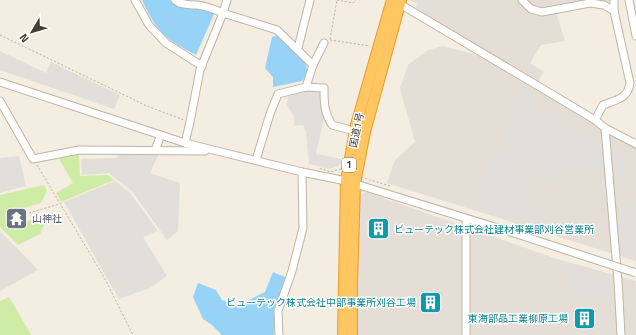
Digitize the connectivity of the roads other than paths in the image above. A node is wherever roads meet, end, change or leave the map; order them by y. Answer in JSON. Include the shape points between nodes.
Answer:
{"nodes":[{"id":1,"x":135,"y":0,"type":"edge"},
{"id":2,"x":175,"y":0,"type":"edge"},
{"id":3,"x":227,"y":0,"type":"edge"},
{"id":4,"x":310,"y":0,"type":"edge"},
{"id":5,"x":522,"y":0,"type":"edge"},
{"id":6,"x":614,"y":0,"type":"edge"},
{"id":7,"x":629,"y":0,"type":"edge"},
{"id":8,"x":398,"y":1,"type":"edge"},
{"id":9,"x":614,"y":12,"type":"junction"},
{"id":10,"x":223,"y":13,"type":"junction"},
{"id":11,"x":636,"y":36,"type":"edge"},
{"id":12,"x":324,"y":43,"type":"dead end"},
{"id":13,"x":298,"y":48,"type":"junction"},
{"id":14,"x":313,"y":64,"type":"junction"},
{"id":15,"x":202,"y":66,"type":"junction"},
{"id":16,"x":0,"y":82,"type":"edge"},
{"id":17,"x":306,"y":87,"type":"junction"},
{"id":18,"x":0,"y":101,"type":"edge"},
{"id":19,"x":594,"y":120,"type":"junction"},
{"id":20,"x":605,"y":128,"type":"junction"},
{"id":21,"x":355,"y":131,"type":"junction"},
{"id":22,"x":161,"y":135,"type":"junction"},
{"id":23,"x":185,"y":143,"type":"junction"},
{"id":24,"x":636,"y":144,"type":"edge"},
{"id":25,"x":155,"y":150,"type":"junction"},
{"id":26,"x":213,"y":150,"type":"junction"},
{"id":27,"x":256,"y":160,"type":"junction"},
{"id":28,"x":302,"y":172,"type":"junction"},
{"id":29,"x":351,"y":182,"type":"junction"},
{"id":30,"x":466,"y":219,"type":"junction"},
{"id":31,"x":636,"y":273,"type":"edge"},
{"id":32,"x":279,"y":335,"type":"edge"},
{"id":33,"x":344,"y":335,"type":"edge"},
{"id":34,"x":352,"y":335,"type":"edge"},
{"id":35,"x":466,"y":335,"type":"edge"},
{"id":36,"x":621,"y":335,"type":"edge"}],
"edges":[{"from":1,"to":15,"type":"street","via":[[149,25],[166,43]]},
{"from":2,"to":10,"type":"street","via":[[178,3]]},
{"from":3,"to":10,"type":"street"},
{"from":4,"to":13,"type":"street"},
{"from":5,"to":9,"type":"street","via":[[530,9],[542,12],[590,3],[604,5]]},
{"from":6,"to":9,"type":"street"},
{"from":7,"to":11,"type":"street"},
{"from":8,"to":19,"type":"street"},
{"from":8,"to":21,"type":"highway","name":"国道1号","number":"1","via":[[378,48]]},
{"from":8,"to":29,"type":"highway","name":"国道1号","number":"1"},
{"from":9,"to":19,"type":"street","via":[[630,83],[629,90],[624,97],[603,105]]},
{"from":10,"to":13,"type":"street","via":[[278,30]]},
{"from":10,"to":15,"type":"street"},
{"from":12,"to":14,"type":"street"},
{"from":13,"to":14,"type":"street"},
{"from":14,"to":17,"type":"street"},
{"from":15,"to":23,"type":"street"},
{"from":16,"to":22,"type":"street"},
{"from":17,"to":21,"type":"street","via":[[324,88],[326,116],[332,125]]},
{"from":17,"to":27,"type":"street","via":[[278,94]]},
{"from":18,"to":25,"type":"street","via":[[33,159],[79,150]]},
{"from":19,"to":20,"type":"street"},
{"from":20,"to":24,"type":"street"},
{"from":20,"to":36,"type":"street"},
{"from":21,"to":29,"type":"highway","name":"国道1号","number":"1"},
{"from":22,"to":23,"type":"street"},
{"from":22,"to":25,"type":"street"},
{"from":23,"to":26,"type":"street"},
{"from":25,"to":26,"type":"street"},
{"from":26,"to":27,"type":"street"},
{"from":27,"to":28,"type":"street"},
{"from":28,"to":29,"type":"street"},
{"from":28,"to":32,"type":"street","via":[[303,228],[278,311]]},
{"from":29,"to":30,"type":"street"},
{"from":29,"to":33,"type":"highway","name":"国道1号","number":"1"},
{"from":29,"to":34,"type":"highway","name":"国道1号","number":"1"},
{"from":30,"to":31,"type":"street","bridge":true},
{"from":30,"to":35,"type":"street"}]}
